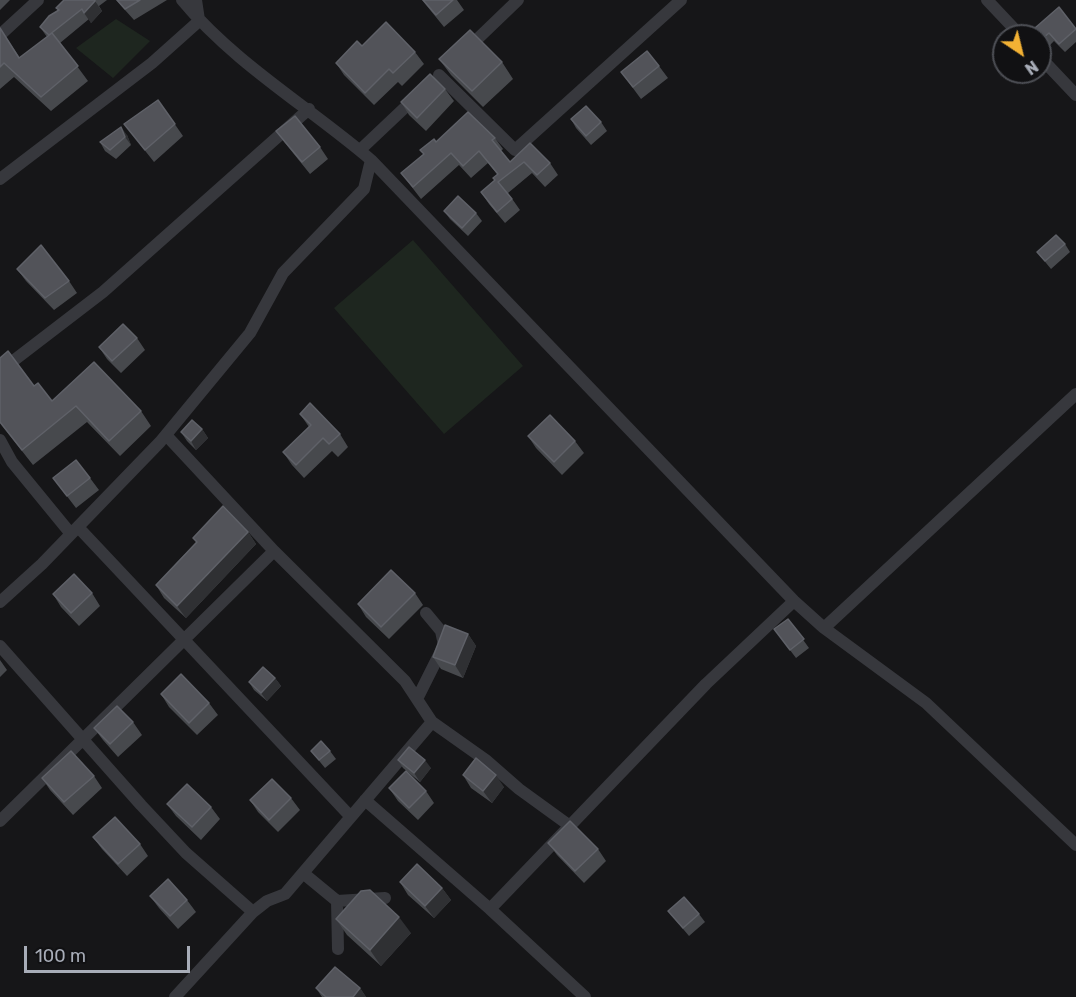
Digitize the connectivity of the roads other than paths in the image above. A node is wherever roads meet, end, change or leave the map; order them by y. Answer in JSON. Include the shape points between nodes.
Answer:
{"nodes":[{"id":1,"x":38,"y":0,"type":"edge"},
{"id":2,"x":182,"y":0,"type":"edge"},
{"id":3,"x":196,"y":0,"type":"edge"},
{"id":4,"x":518,"y":0,"type":"edge"},
{"id":5,"x":681,"y":0,"type":"edge"},
{"id":6,"x":987,"y":0,"type":"edge"},
{"id":7,"x":199,"y":21,"type":"junction"},
{"id":8,"x":1010,"y":24,"type":"edge"},
{"id":9,"x":0,"y":35,"type":"edge"},
{"id":10,"x":1052,"y":70,"type":"edge"},
{"id":11,"x":439,"y":75,"type":"junction"},
{"id":12,"x":1076,"y":95,"type":"edge"},
{"id":13,"x":309,"y":109,"type":"junction"},
{"id":14,"x":360,"y":150,"type":"junction"},
{"id":15,"x":371,"y":160,"type":"junction"},
{"id":16,"x":0,"y":179,"type":"edge"},
{"id":17,"x":0,"y":371,"type":"edge"},
{"id":18,"x":1076,"y":394,"type":"edge"},
{"id":19,"x":166,"y":435,"type":"junction"},
{"id":20,"x":0,"y":440,"type":"edge"},
{"id":21,"x":74,"y":531,"type":"junction"},
{"id":22,"x":274,"y":550,"type":"junction"},
{"id":23,"x":794,"y":601,"type":"junction"},
{"id":24,"x":0,"y":602,"type":"edge"},
{"id":25,"x":426,"y":613,"type":"dead end"},
{"id":26,"x":824,"y":628,"type":"junction"},
{"id":27,"x":185,"y":640,"type":"junction"},
{"id":28,"x":0,"y":646,"type":"edge"},
{"id":29,"x":417,"y":699,"type":"junction"},
{"id":30,"x":432,"y":722,"type":"junction"},
{"id":31,"x":84,"y":740,"type":"junction"},
{"id":32,"x":365,"y":800,"type":"junction"},
{"id":33,"x":351,"y":816,"type":"junction"},
{"id":34,"x":0,"y":821,"type":"edge"},
{"id":35,"x":570,"y":826,"type":"junction"},
{"id":36,"x":1076,"y":845,"type":"edge"},
{"id":37,"x":303,"y":873,"type":"junction"},
{"id":38,"x":384,"y":898,"type":"dead end"},
{"id":39,"x":336,"y":901,"type":"junction"},
{"id":40,"x":490,"y":909,"type":"junction"},
{"id":41,"x":253,"y":912,"type":"junction"},
{"id":42,"x":338,"y":950,"type":"dead end"},
{"id":43,"x":175,"y":997,"type":"edge"},
{"id":44,"x":585,"y":997,"type":"edge"}],
"edges":[{"from":1,"to":9,"type":"street"},
{"from":2,"to":7,"type":"street"},
{"from":3,"to":7,"type":"street"},
{"from":4,"to":11,"type":"street"},
{"from":5,"to":11,"type":"street","via":[[515,150]]},
{"from":6,"to":8,"type":"street"},
{"from":7,"to":13,"type":"street"},
{"from":7,"to":16,"type":"street","via":[[152,63]]},
{"from":10,"to":12,"type":"street"},
{"from":11,"to":14,"type":"street"},
{"from":13,"to":14,"type":"street"},
{"from":13,"to":17,"type":"street","via":[[111,285]]},
{"from":14,"to":15,"type":"street"},
{"from":15,"to":19,"type":"street","via":[[364,189],[283,273],[250,333]]},
{"from":15,"to":23,"type":"street"},
{"from":18,"to":26,"type":"street"},
{"from":19,"to":21,"type":"street"},
{"from":19,"to":22,"type":"street"},
{"from":20,"to":21,"type":"street","via":[[12,462]]},
{"from":21,"to":24,"type":"street"},
{"from":21,"to":27,"type":"street"},
{"from":22,"to":27,"type":"street"},
{"from":22,"to":29,"type":"street","via":[[405,681]]},
{"from":23,"to":26,"type":"street"},
{"from":23,"to":35,"type":"street","via":[[706,684]]},
{"from":25,"to":29,"type":"street","via":[[441,631],[444,645]]},
{"from":26,"to":36,"type":"street","via":[[926,703]]},
{"from":27,"to":31,"type":"street"},
{"from":27,"to":33,"type":"street"},
{"from":28,"to":31,"type":"street"},
{"from":29,"to":30,"type":"street"},
{"from":30,"to":32,"type":"street"},
{"from":30,"to":35,"type":"street"},
{"from":31,"to":34,"type":"street"},
{"from":31,"to":41,"type":"street","via":[[186,852]]},
{"from":32,"to":33,"type":"street"},
{"from":32,"to":40,"type":"street"},
{"from":33,"to":37,"type":"street"},
{"from":35,"to":40,"type":"street"},
{"from":37,"to":39,"type":"street"},
{"from":37,"to":41,"type":"street","via":[[285,894]]},
{"from":38,"to":39,"type":"street"},
{"from":39,"to":42,"type":"street"},
{"from":40,"to":44,"type":"street"},
{"from":41,"to":43,"type":"street"}]}
